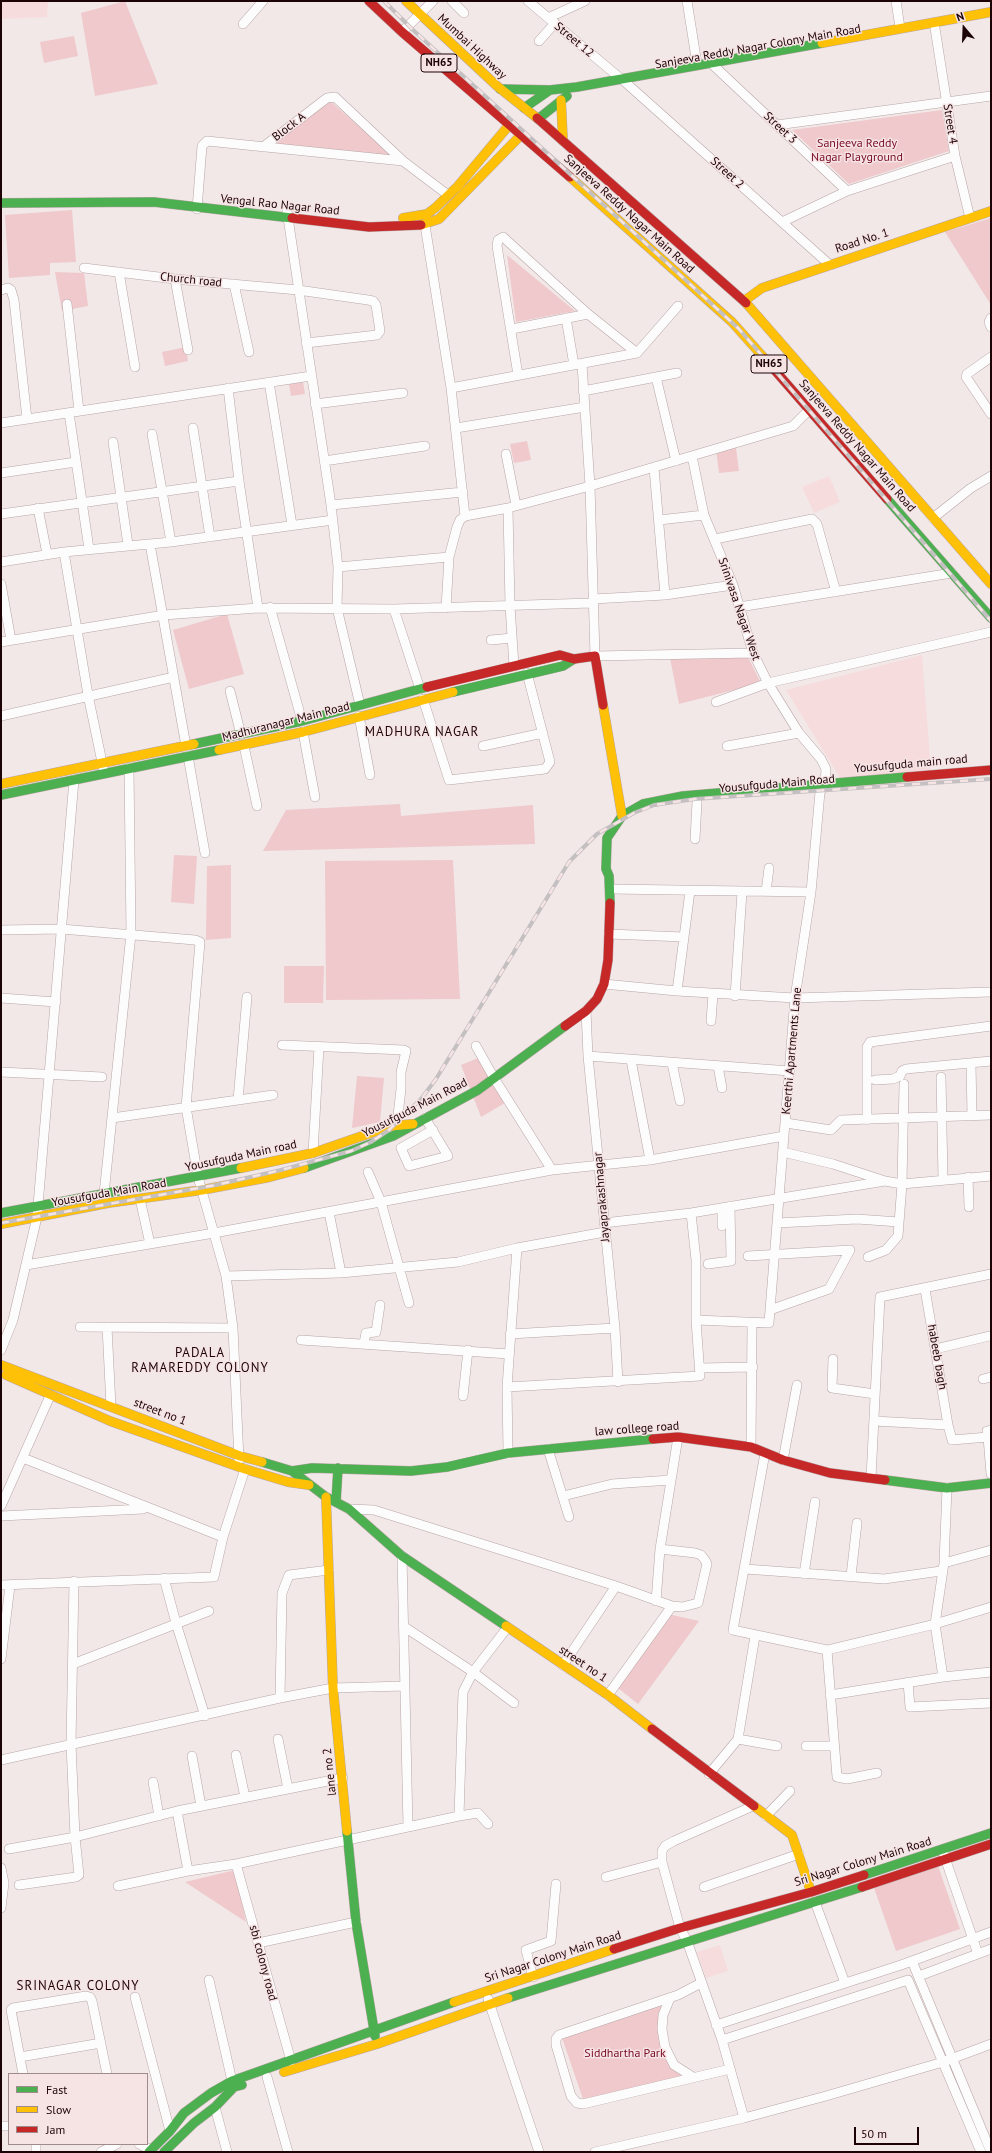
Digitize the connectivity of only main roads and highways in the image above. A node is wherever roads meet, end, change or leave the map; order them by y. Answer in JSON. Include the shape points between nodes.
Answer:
{"nodes":[{"id":1,"x":369,"y":1,"type":"edge"},
{"id":2,"x":406,"y":1,"type":"edge"},
{"id":3,"x":991,"y":12,"type":"edge"},
{"id":4,"x":991,"y":19,"type":"edge"},
{"id":5,"x":622,"y":80,"type":"junction"},
{"id":6,"x":500,"y":89,"type":"junction"},
{"id":7,"x":550,"y":90,"type":"junction"},
{"id":8,"x":562,"y":96,"type":"junction"},
{"id":9,"x":524,"y":108,"type":"junction"},
{"id":10,"x":538,"y":119,"type":"junction"},
{"id":11,"x":510,"y":124,"type":"junction"},
{"id":12,"x":521,"y":135,"type":"junction"},
{"id":13,"x":563,"y":141,"type":"junction"},
{"id":14,"x":1,"y":196,"type":"edge"},
{"id":15,"x":57,"y":200,"type":"junction"},
{"id":16,"x":1,"y":203,"type":"edge"},
{"id":17,"x":991,"y":211,"type":"edge"},
{"id":18,"x":288,"y":214,"type":"junction"},
{"id":19,"x":744,"y":301,"type":"junction"},
{"id":20,"x":991,"y":584,"type":"edge"},
{"id":21,"x":991,"y":618,"type":"edge"},
{"id":22,"x":574,"y":659,"type":"junction"},
{"id":23,"x":991,"y":770,"type":"edge"},
{"id":24,"x":991,"y":778,"type":"edge"},
{"id":25,"x":1,"y":784,"type":"edge"},
{"id":26,"x":1,"y":795,"type":"edge"},
{"id":27,"x":622,"y":816,"type":"junction"},
{"id":28,"x":609,"y":876,"type":"junction"},
{"id":29,"x":412,"y":1124,"type":"junction"},
{"id":30,"x":1,"y":1213,"type":"edge"},
{"id":31,"x":1,"y":1224,"type":"edge"},
{"id":32,"x":1,"y":1365,"type":"edge"},
{"id":33,"x":1,"y":1373,"type":"edge"},
{"id":34,"x":338,"y":1468,"type":"junction"},
{"id":35,"x":292,"y":1471,"type":"junction"},
{"id":36,"x":288,"y":1482,"type":"junction"},
{"id":37,"x":991,"y":1483,"type":"edge"},
{"id":38,"x":309,"y":1485,"type":"junction"},
{"id":39,"x":326,"y":1497,"type":"junction"},
{"id":40,"x":336,"y":1502,"type":"junction"},
{"id":41,"x":991,"y":1833,"type":"edge"},
{"id":42,"x":991,"y":1844,"type":"edge"},
{"id":43,"x":944,"y":1855,"type":"junction"},
{"id":44,"x":811,"y":1892,"type":"junction"},
{"id":45,"x":374,"y":2029,"type":"junction"},
{"id":46,"x":376,"y":2044,"type":"junction"},
{"id":47,"x":184,"y":2113,"type":"junction"},
{"id":48,"x":194,"y":2123,"type":"junction"},
{"id":49,"x":150,"y":2151,"type":"edge"},
{"id":50,"x":164,"y":2152,"type":"edge"}],
"edges":[{"from":1,"to":11,"type":"main road","number":"NH65"},
{"from":2,"to":6,"type":"main road","name":"Mumbai Highway","number":"NH65"},
{"from":3,"to":5,"type":"main road","name":"Sanjeeva Reddy Nagar Colony Main Road","via":[[696,62]]},
{"from":4,"to":5,"type":"main road","name":"Sanjeeva Reddy Nagar Colony Main Road"},
{"from":5,"to":8,"type":"main road","name":"Sanjeeva Reddy Nagar Colony Main Road"},
{"from":5,"to":8,"type":"main road","name":"Sanjeeva Reddy Nagar Colony Main Road","via":[[577,87]]},
{"from":6,"to":7,"type":"main road"},
{"from":6,"to":9,"type":"main road","name":"Mumbai Highway","number":"NH65"},
{"from":7,"to":8,"type":"main road"},
{"from":7,"to":9,"type":"main road"},
{"from":8,"to":10,"type":"main road","name":"Sanjeeva Reddy Nagar Colony Main Road"},
{"from":8,"to":13,"type":"main road"},
{"from":9,"to":10,"type":"main road","number":"NH65"},
{"from":10,"to":13,"type":"main road","name":"Sanjeeva Reddy Nagar Main Road","number":"NH65"},
{"from":11,"to":12,"type":"main road","number":"NH65"},
{"from":11,"to":18,"type":"main road","name":"Vengal Rao Nagar Road","via":[[458,186],[427,214],[414,218],[366,220]]},
{"from":12,"to":18,"type":"main road","name":"Vengal Rao Nagar Road","via":[[457,202],[425,225],[369,227]]},
{"from":12,"to":21,"type":"main road","name":"Sanjeeva Reddy Nagar Main Road","number":"NH65","via":[[732,322]]},
{"from":13,"to":19,"type":"main road","name":"Sanjeeva Reddy Nagar Main Road","number":"NH65"},
{"from":14,"to":15,"type":"main road","name":"Vengal Rao Nagar Road"},
{"from":15,"to":16,"type":"main road","name":"Vengal Rao Nagar Road"},
{"from":15,"to":18,"type":"main road","name":"Vengal Rao Nagar Road","via":[[154,202]]},
{"from":17,"to":19,"type":"main road","name":"Road No. 1","via":[[762,288]]},
{"from":19,"to":20,"type":"main road","name":"Sanjeeva Reddy Nagar Main Road","number":"NH65"},
{"from":22,"to":25,"type":"main road","name":"Madhuranagar Main Road","via":[[560,655],[302,721]]},
{"from":22,"to":26,"type":"main road","name":"Madhuranagar Main Road","via":[[563,666],[423,699],[303,732]]},
{"from":22,"to":27,"type":"main road","name":"Madhuranagar Main Road","via":[[595,656]]},
{"from":23,"to":27,"type":"main road","name":"Yousufguda main road","via":[[666,798],[643,804]]},
{"from":24,"to":28,"type":"main road","name":"Yousufguda Main Road","via":[[697,802],[655,808],[636,817],[624,826],[616,837],[614,869]]},
{"from":27,"to":28,"type":"main road","name":"Yousufguda Main Road","via":[[606,838],[606,869]]},
{"from":28,"to":29,"type":"main road","name":"Yousufguda Main Road","via":[[607,972],[597,999],[586,1011],[478,1090]]},
{"from":29,"to":30,"type":"main road","name":"Yousufguda Main road","via":[[396,1124],[313,1153]]},
{"from":29,"to":31,"type":"main road","name":"Yousufguda Main Road","via":[[402,1132],[366,1147],[270,1177]]},
{"from":32,"to":35,"type":"main road","name":"street no 1","via":[[240,1456]]},
{"from":33,"to":36,"type":"main road","name":"street no 1","via":[[110,1420]]},
{"from":34,"to":35,"type":"main road","name":"law college road"},
{"from":34,"to":37,"type":"main road","name":"law college road","via":[[411,1471],[447,1467],[508,1453],[678,1437],[751,1447],[783,1460],[830,1473],[947,1488]]},
{"from":34,"to":40,"type":"main road"},
{"from":35,"to":36,"type":"main road"},
{"from":35,"to":38,"type":"main road","name":"street no 1"},
{"from":36,"to":38,"type":"main road","name":"street no 1"},
{"from":38,"to":39,"type":"main road","name":"street no 1"},
{"from":39,"to":40,"type":"main road","name":"street no 1"},
{"from":39,"to":45,"type":"main road","name":"lane no 2","via":[[333,1688],[356,1922]]},
{"from":40,"to":44,"type":"main road","name":"street no 1","via":[[349,1509],[402,1556],[608,1695],[792,1835]]},
{"from":41,"to":43,"type":"main road","name":"Sri Nagar Colony Main Road"},
{"from":42,"to":43,"type":"main road","name":"Sri Nagar Colony Main Road"},
{"from":43,"to":44,"type":"main road","name":"Sri Nagar Colony Main Road"},
{"from":43,"to":46,"type":"main road","name":"Sri Nagar Colony Main Road","via":[[815,1902],[490,2004]]},
{"from":44,"to":45,"type":"main road","name":"Sri Nagar Colony Main Road","via":[[680,1928]]},
{"from":45,"to":46,"type":"main road","name":"lane no 2"},
{"from":45,"to":47,"type":"main road","name":"Sri Nagar Colony Main Road","via":[[232,2081]]},
{"from":46,"to":48,"type":"main road","name":"Sri Nagar Colony Main Road","via":[[234,2087],[215,2107]]},
{"from":47,"to":48,"type":"main road"},
{"from":47,"to":49,"type":"main road","name":"Sri Nagar Colony Main Road","via":[[170,2132]]},
{"from":48,"to":50,"type":"main road","name":"Sri Nagar Colony Main Road"}]}
